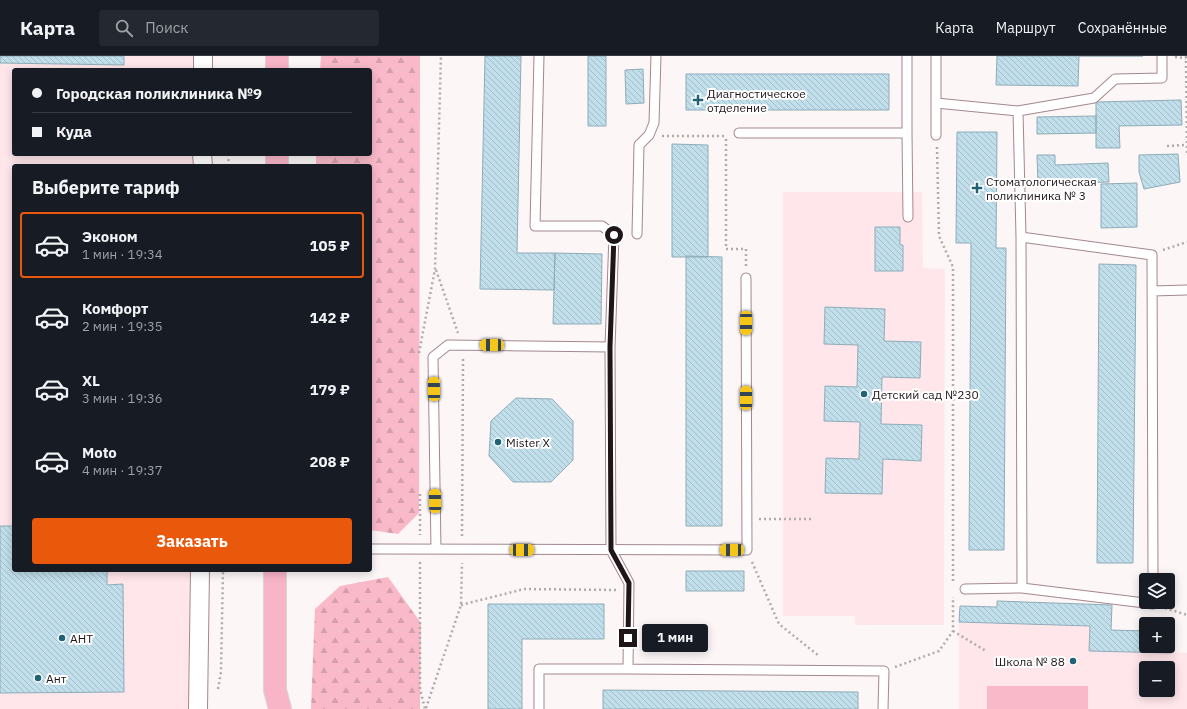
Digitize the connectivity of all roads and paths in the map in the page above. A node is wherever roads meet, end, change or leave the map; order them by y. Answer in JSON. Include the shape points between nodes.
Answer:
{"nodes":[{"id":1,"x":203,"y":56,"type":"edge"},
{"id":2,"x":277,"y":56,"type":"edge"},
{"id":3,"x":441,"y":56,"type":"edge"},
{"id":4,"x":539,"y":56,"type":"edge"},
{"id":5,"x":656,"y":56,"type":"edge"},
{"id":6,"x":906,"y":56,"type":"edge"},
{"id":7,"x":936,"y":56,"type":"edge"},
{"id":8,"x":1162,"y":56,"type":"edge"},
{"id":9,"x":1186,"y":56,"type":"edge"},
{"id":10,"x":203,"y":68,"type":"edge"},
{"id":11,"x":277,"y":68,"type":"edge"},
{"id":12,"x":936,"y":102,"type":"junction"},
{"id":13,"x":1018,"y":111,"type":"junction"},
{"id":14,"x":907,"y":133,"type":"junction"},
{"id":15,"x":740,"y":134,"type":"joint"},
{"id":16,"x":649,"y":135,"type":"junction"},
{"id":17,"x":936,"y":135,"type":"joint"},
{"id":18,"x":726,"y":136,"type":"junction"},
{"id":19,"x":1186,"y":145,"type":"edge"},
{"id":20,"x":1167,"y":146,"type":"dead end"},
{"id":21,"x":1187,"y":153,"type":"edge"},
{"id":22,"x":908,"y":217,"type":"dead end"},
{"id":23,"x":638,"y":234,"type":"dead end"},
{"id":24,"x":1021,"y":237,"type":"junction"},
{"id":25,"x":1187,"y":242,"type":"edge"},
{"id":26,"x":1152,"y":255,"type":"junction"},
{"id":27,"x":746,"y":278,"type":"joint"},
{"id":28,"x":1187,"y":290,"type":"edge"},
{"id":29,"x":1152,"y":291,"type":"junction"},
{"id":30,"x":463,"y":345,"type":"junction"},
{"id":31,"x":610,"y":347,"type":"junction"},
{"id":32,"x":747,"y":519,"type":"junction"},
{"id":33,"x":814,"y":519,"type":"dead end"},
{"id":34,"x":372,"y":549,"type":"edge"},
{"id":35,"x":436,"y":549,"type":"junction"},
{"id":36,"x":462,"y":549,"type":"junction"},
{"id":37,"x":611,"y":550,"type":"junction"},
{"id":38,"x":747,"y":550,"type":"junction"},
{"id":39,"x":200,"y":572,"type":"edge"},
{"id":40,"x":223,"y":572,"type":"edge"},
{"id":41,"x":275,"y":572,"type":"edge"},
{"id":42,"x":1153,"y":573,"type":"edge"},
{"id":43,"x":953,"y":588,"type":"junction"},
{"id":44,"x":965,"y":588,"type":"joint"},
{"id":45,"x":1022,"y":588,"type":"junction"},
{"id":46,"x":628,"y":590,"type":"junction"},
{"id":47,"x":1139,"y":601,"type":"edge"},
{"id":48,"x":461,"y":606,"type":"junction"},
{"id":49,"x":1170,"y":609,"type":"edge"},
{"id":50,"x":1187,"y":615,"type":"edge"},
{"id":51,"x":953,"y":631,"type":"junction"},
{"id":52,"x":986,"y":651,"type":"dead end"},
{"id":53,"x":628,"y":670,"type":"junction"},
{"id":54,"x":837,"y":671,"type":"junction"},
{"id":55,"x":884,"y":671,"type":"junction"},
{"id":56,"x":217,"y":694,"type":"dead end"},
{"id":57,"x":198,"y":701,"type":"edge"},
{"id":58,"x":274,"y":703,"type":"edge"},
{"id":59,"x":425,"y":709,"type":"edge"},
{"id":60,"x":539,"y":709,"type":"edge"},
{"id":61,"x":883,"y":709,"type":"edge"}],
"edges":[{"from":1,"to":10,"type":"street"},
{"from":2,"to":11,"type":"main road"},
{"from":3,"to":30,"type":"path","via":[[435,269]]},
{"from":4,"to":31,"type":"lane","via":[[535,226],[602,226],[614,235]]},
{"from":5,"to":16,"type":"lane","via":[[654,123]]},
{"from":6,"to":14,"type":"lane"},
{"from":7,"to":12,"type":"lane"},
{"from":8,"to":13,"type":"lane","via":[[1162,78],[1114,79],[1094,98]]},
{"from":9,"to":19,"type":"path"},
{"from":12,"to":13,"type":"lane"},
{"from":12,"to":17,"type":"lane"},
{"from":13,"to":24,"type":"lane"},
{"from":14,"to":15,"type":"lane"},
{"from":14,"to":22,"type":"lane"},
{"from":15,"to":18,"type":"path"},
{"from":16,"to":18,"type":"path"},
{"from":16,"to":23,"type":"lane","via":[[639,145]]},
{"from":17,"to":43,"type":"path","via":[[939,236],[953,267]]},
{"from":18,"to":27,"type":"path","via":[[726,249],[746,249]]},
{"from":19,"to":20,"type":"path"},
{"from":19,"to":21,"type":"path"},
{"from":24,"to":26,"type":"lane"},
{"from":24,"to":45,"type":"lane"},
{"from":25,"to":26,"type":"path"},
{"from":26,"to":29,"type":"lane"},
{"from":27,"to":32,"type":"lane"},
{"from":28,"to":29,"type":"lane"},
{"from":29,"to":42,"type":"lane"},
{"from":30,"to":31,"type":"lane"},
{"from":30,"to":35,"type":"lane","via":[[448,345],[433,357]]},
{"from":30,"to":36,"type":"path"},
{"from":31,"to":37,"type":"lane"},
{"from":32,"to":33,"type":"path"},
{"from":32,"to":38,"type":"lane"},
{"from":34,"to":35,"type":"lane"},
{"from":35,"to":36,"type":"lane"},
{"from":36,"to":37,"type":"lane"},
{"from":36,"to":48,"type":"path"},
{"from":37,"to":38,"type":"lane"},
{"from":37,"to":46,"type":"lane","via":[[629,583]]},
{"from":38,"to":54,"type":"path","via":[[779,624]]},
{"from":39,"to":57,"type":"street"},
{"from":40,"to":56,"type":"path","via":[[221,672]]},
{"from":41,"to":58,"type":"main road"},
{"from":43,"to":44,"type":"path"},
{"from":43,"to":51,"type":"path"},
{"from":44,"to":45,"type":"lane"},
{"from":45,"to":47,"type":"lane"},
{"from":46,"to":48,"type":"path","via":[[524,589]]},
{"from":46,"to":53,"type":"lane"},
{"from":48,"to":59,"type":"path"},
{"from":49,"to":50,"type":"path"},
{"from":51,"to":52,"type":"path"},
{"from":51,"to":55,"type":"path","via":[[939,651]]},
{"from":53,"to":54,"type":"lane"},
{"from":53,"to":60,"type":"lane","via":[[539,669]]},
{"from":54,"to":55,"type":"lane"},
{"from":55,"to":61,"type":"lane"}]}
